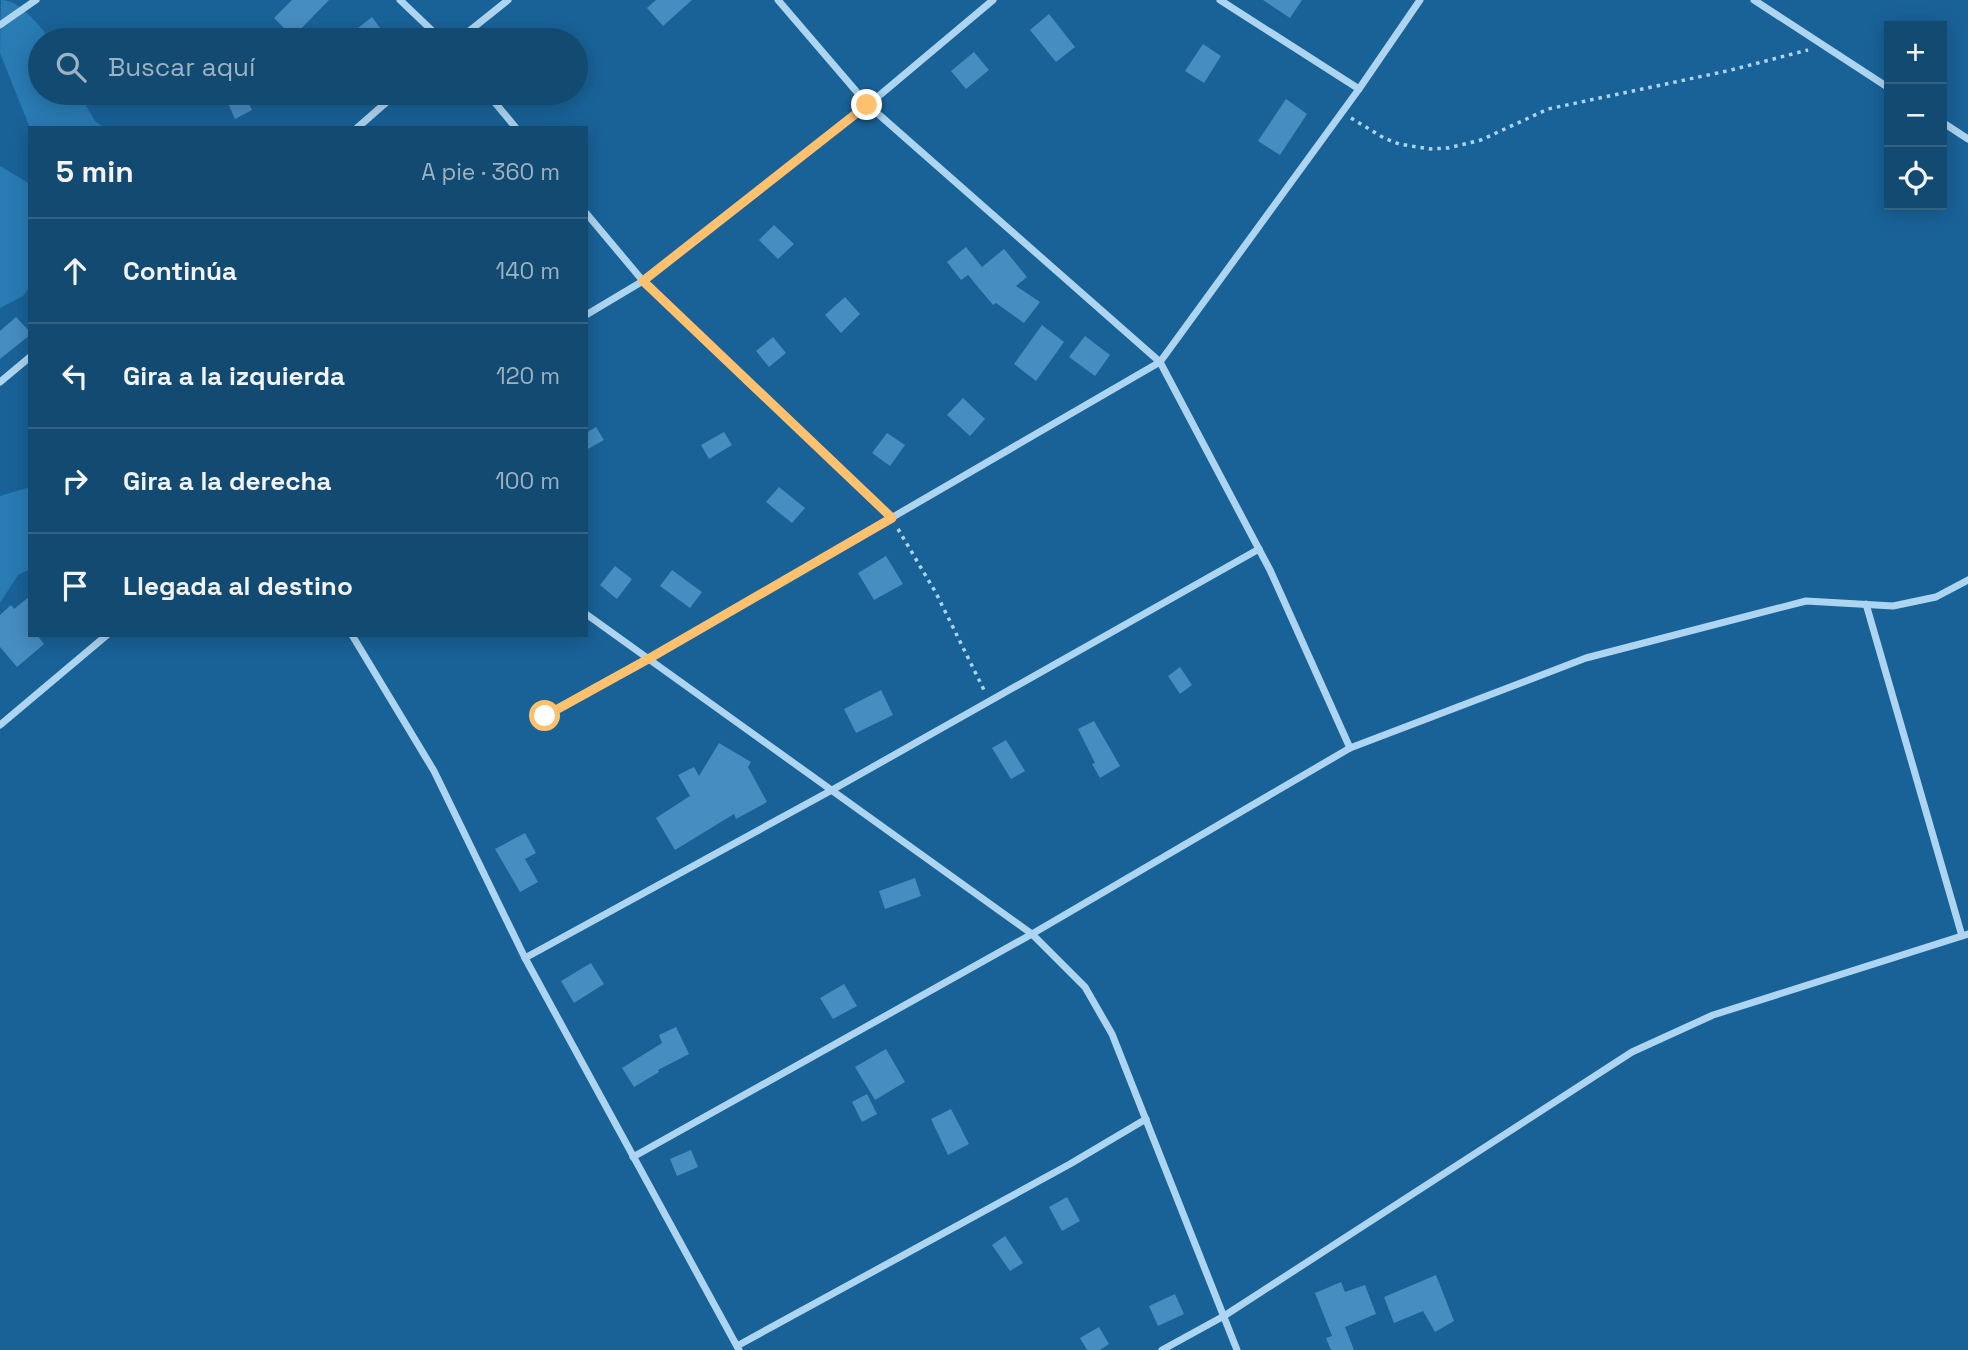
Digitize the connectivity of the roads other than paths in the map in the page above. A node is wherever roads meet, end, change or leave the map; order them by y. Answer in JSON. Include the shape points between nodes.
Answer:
{"nodes":[{"id":1,"x":36,"y":0,"type":"edge"},
{"id":2,"x":400,"y":0,"type":"edge"},
{"id":3,"x":508,"y":0,"type":"edge"},
{"id":4,"x":779,"y":0,"type":"edge"},
{"id":5,"x":993,"y":0,"type":"edge"},
{"id":6,"x":1220,"y":0,"type":"edge"},
{"id":7,"x":1420,"y":0,"type":"edge"},
{"id":8,"x":1754,"y":0,"type":"edge"},
{"id":9,"x":0,"y":25,"type":"edge"},
{"id":10,"x":429,"y":28,"type":"edge"},
{"id":11,"x":473,"y":28,"type":"edge"},
{"id":12,"x":1884,"y":85,"type":"edge"},
{"id":13,"x":1359,"y":89,"type":"junction"},
{"id":14,"x":383,"y":105,"type":"edge"},
{"id":15,"x":497,"y":105,"type":"edge"},
{"id":16,"x":867,"y":105,"type":"junction"},
{"id":17,"x":1947,"y":125,"type":"edge"},
{"id":18,"x":359,"y":126,"type":"edge"},
{"id":19,"x":514,"y":126,"type":"edge"},
{"id":20,"x":1968,"y":139,"type":"edge"},
{"id":21,"x":588,"y":215,"type":"edge"},
{"id":22,"x":643,"y":281,"type":"junction"},
{"id":23,"x":588,"y":314,"type":"edge"},
{"id":24,"x":28,"y":359,"type":"edge"},
{"id":25,"x":1160,"y":362,"type":"junction"},
{"id":26,"x":0,"y":383,"type":"edge"},
{"id":27,"x":892,"y":518,"type":"junction"},
{"id":28,"x":1259,"y":549,"type":"junction"},
{"id":29,"x":1968,"y":580,"type":"edge"},
{"id":30,"x":1866,"y":604,"type":"junction"},
{"id":31,"x":588,"y":615,"type":"edge"},
{"id":32,"x":105,"y":637,"type":"edge"},
{"id":33,"x":353,"y":637,"type":"edge"},
{"id":34,"x":650,"y":658,"type":"junction"},
{"id":35,"x":545,"y":716,"type":"dead end"},
{"id":36,"x":0,"y":724,"type":"edge"},
{"id":37,"x":1350,"y":748,"type":"junction"},
{"id":38,"x":832,"y":790,"type":"junction"},
{"id":39,"x":1032,"y":934,"type":"junction"},
{"id":40,"x":1965,"y":935,"type":"edge"},
{"id":41,"x":525,"y":958,"type":"junction"},
{"id":42,"x":1146,"y":1119,"type":"junction"},
{"id":43,"x":633,"y":1157,"type":"junction"},
{"id":44,"x":1224,"y":1316,"type":"junction"},
{"id":45,"x":738,"y":1348,"type":"edge"},
{"id":46,"x":1162,"y":1350,"type":"edge"},
{"id":47,"x":1237,"y":1350,"type":"edge"}],
"edges":[{"from":1,"to":9,"type":"street"},
{"from":2,"to":10,"type":"street"},
{"from":3,"to":11,"type":"street"},
{"from":4,"to":16,"type":"street"},
{"from":5,"to":16,"type":"street"},
{"from":6,"to":13,"type":"street"},
{"from":7,"to":13,"type":"street"},
{"from":8,"to":12,"type":"street"},
{"from":13,"to":25,"type":"street"},
{"from":14,"to":18,"type":"street"},
{"from":15,"to":19,"type":"street"},
{"from":16,"to":22,"type":"street"},
{"from":16,"to":25,"type":"street"},
{"from":17,"to":20,"type":"street"},
{"from":21,"to":22,"type":"street"},
{"from":22,"to":23,"type":"street"},
{"from":22,"to":27,"type":"street"},
{"from":24,"to":26,"type":"street"},
{"from":25,"to":27,"type":"street"},
{"from":25,"to":28,"type":"street"},
{"from":27,"to":34,"type":"street"},
{"from":28,"to":37,"type":"street"},
{"from":28,"to":38,"type":"street"},
{"from":29,"to":30,"type":"street","via":[[1936,597],[1893,606]]},
{"from":30,"to":37,"type":"street","via":[[1806,601],[1586,658]]},
{"from":30,"to":40,"type":"street"},
{"from":31,"to":34,"type":"street"},
{"from":32,"to":36,"type":"street"},
{"from":33,"to":41,"type":"street","via":[[434,771]]},
{"from":34,"to":35,"type":"street"},
{"from":34,"to":38,"type":"street"},
{"from":37,"to":39,"type":"street"},
{"from":38,"to":39,"type":"street"},
{"from":38,"to":41,"type":"street"},
{"from":39,"to":42,"type":"street","via":[[1085,988],[1112,1034]]},
{"from":39,"to":43,"type":"street"},
{"from":40,"to":44,"type":"street","via":[[1713,1015],[1632,1052]]},
{"from":41,"to":43,"type":"street"},
{"from":42,"to":44,"type":"street"},
{"from":42,"to":45,"type":"street"},
{"from":43,"to":45,"type":"street"},
{"from":44,"to":46,"type":"street"},
{"from":44,"to":47,"type":"street"}]}
